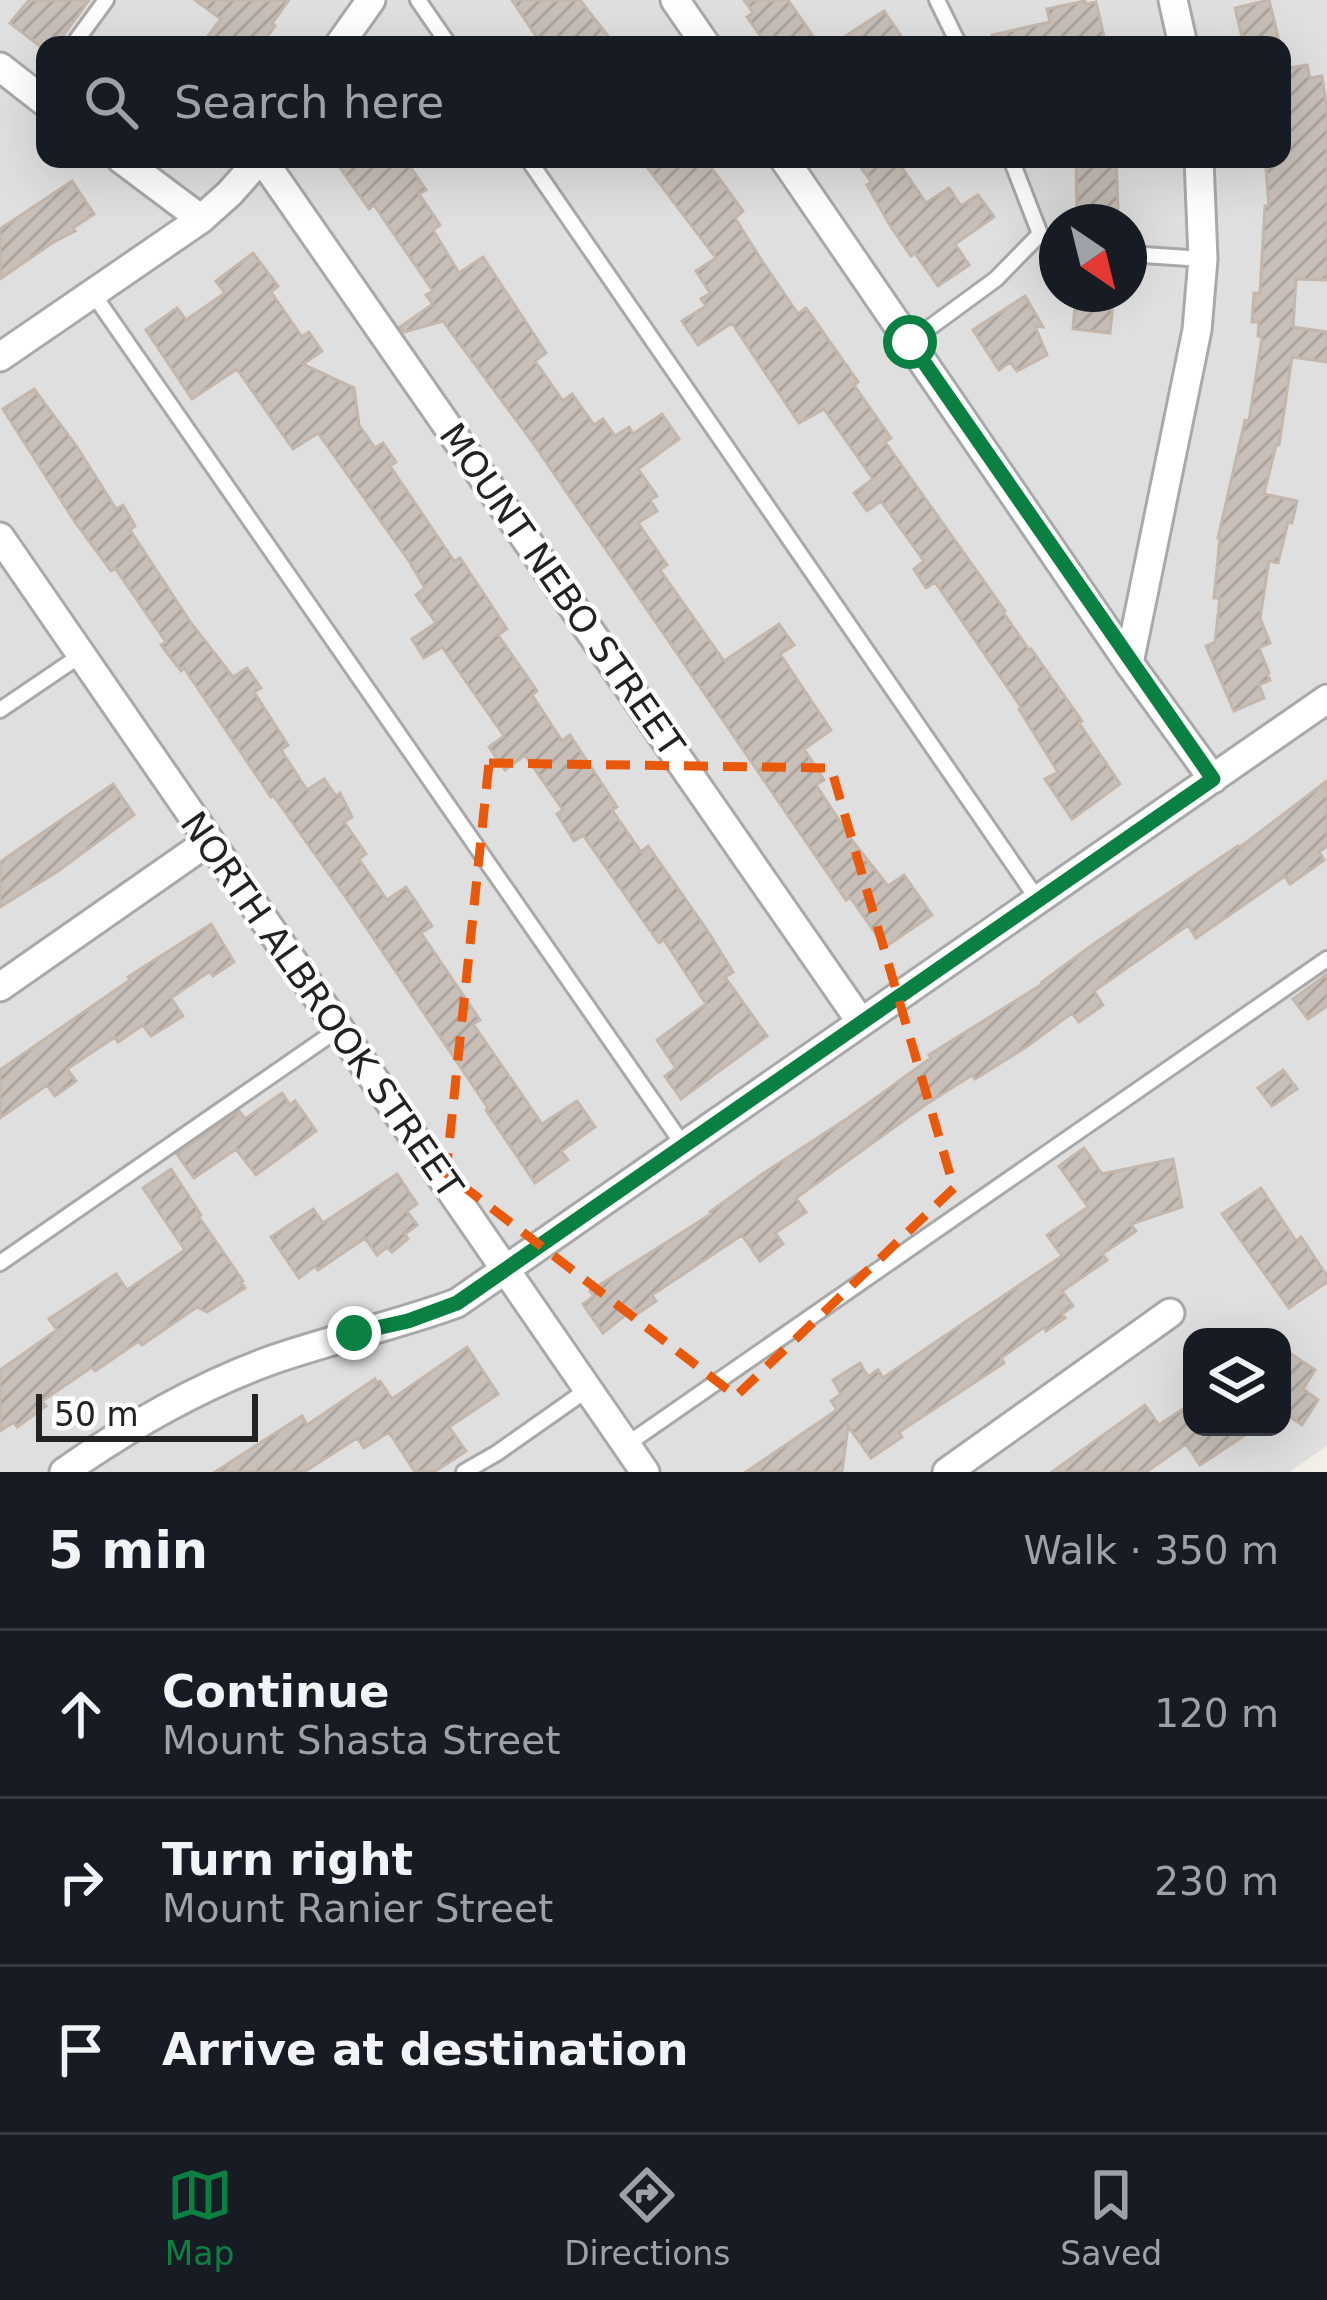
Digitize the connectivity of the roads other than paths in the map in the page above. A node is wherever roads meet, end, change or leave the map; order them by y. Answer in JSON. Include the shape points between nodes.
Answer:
{"nodes":[{"id":1,"x":106,"y":0,"type":"edge"},
{"id":2,"x":370,"y":0,"type":"edge"},
{"id":3,"x":418,"y":0,"type":"edge"},
{"id":4,"x":675,"y":0,"type":"edge"},
{"id":5,"x":937,"y":0,"type":"edge"},
{"id":6,"x":1173,"y":0,"type":"edge"},
{"id":7,"x":80,"y":36,"type":"edge"},
{"id":8,"x":345,"y":36,"type":"edge"},
{"id":9,"x":443,"y":36,"type":"edge"},
{"id":10,"x":700,"y":36,"type":"edge"},
{"id":11,"x":955,"y":36,"type":"edge"},
{"id":12,"x":1181,"y":36,"type":"edge"},
{"id":13,"x":133,"y":168,"type":"edge"},
{"id":14,"x":253,"y":168,"type":"edge"},
{"id":15,"x":267,"y":168,"type":"edge"},
{"id":16,"x":534,"y":168,"type":"edge"},
{"id":17,"x":790,"y":168,"type":"edge"},
{"id":18,"x":1014,"y":168,"type":"edge"},
{"id":19,"x":1199,"y":168,"type":"edge"},
{"id":20,"x":201,"y":219,"type":"junction"},
{"id":21,"x":1039,"y":231,"type":"edge"},
{"id":22,"x":1039,"y":235,"type":"edge"},
{"id":23,"x":1147,"y":255,"type":"edge"},
{"id":24,"x":1202,"y":259,"type":"junction"},
{"id":25,"x":94,"y":295,"type":"junction"},
{"id":26,"x":910,"y":342,"type":"junction"},
{"id":27,"x":0,"y":357,"type":"edge"},
{"id":28,"x":0,"y":537,"type":"edge"},
{"id":29,"x":81,"y":655,"type":"junction"},
{"id":30,"x":1130,"y":663,"type":"junction"},
{"id":31,"x":1327,"y":700,"type":"edge"},
{"id":32,"x":0,"y":710,"type":"edge"},
{"id":33,"x":1213,"y":779,"type":"junction"},
{"id":34,"x":209,"y":841,"type":"junction"},
{"id":35,"x":1038,"y":900,"type":"junction"},
{"id":36,"x":1327,"y":959,"type":"edge"},
{"id":37,"x":0,"y":987,"type":"edge"},
{"id":38,"x":862,"y":1022,"type":"junction"},
{"id":39,"x":337,"y":1030,"type":"junction"},
{"id":40,"x":684,"y":1147,"type":"junction"},
{"id":41,"x":0,"y":1263,"type":"edge"},
{"id":42,"x":506,"y":1270,"type":"junction"},
{"id":43,"x":1170,"y":1313,"type":"dead end"},
{"id":44,"x":588,"y":1389,"type":"junction"},
{"id":45,"x":626,"y":1445,"type":"junction"},
{"id":46,"x":64,"y":1472,"type":"edge"},
{"id":47,"x":464,"y":1472,"type":"edge"},
{"id":48,"x":645,"y":1472,"type":"edge"},
{"id":49,"x":946,"y":1472,"type":"edge"}],
"edges":[{"from":1,"to":7,"type":"lane"},
{"from":2,"to":8,"type":"street"},
{"from":3,"to":9,"type":"lane"},
{"from":4,"to":10,"type":"street"},
{"from":5,"to":11,"type":"lane"},
{"from":6,"to":12,"type":"street"},
{"from":13,"to":20,"type":"street"},
{"from":14,"to":20,"type":"street"},
{"from":15,"to":38,"type":"street","name":"MOUNT NEBO STREET"},
{"from":16,"to":35,"type":"lane"},
{"from":17,"to":26,"type":"street"},
{"from":18,"to":21,"type":"lane"},
{"from":19,"to":24,"type":"street"},
{"from":20,"to":25,"type":"street"},
{"from":22,"to":26,"type":"lane","via":[[996,279]]},
{"from":23,"to":24,"type":"lane"},
{"from":24,"to":30,"type":"street","via":[[1197,330]]},
{"from":25,"to":27,"type":"street"},
{"from":25,"to":40,"type":"lane"},
{"from":26,"to":30,"type":"street"},
{"from":28,"to":29,"type":"street","name":"NORTH ALBROOK STREET"},
{"from":29,"to":32,"type":"lane"},
{"from":29,"to":34,"type":"street","name":"NORTH ALBROOK STREET"},
{"from":30,"to":33,"type":"street"},
{"from":31,"to":33,"type":"street"},
{"from":33,"to":35,"type":"street"},
{"from":34,"to":37,"type":"street"},
{"from":34,"to":39,"type":"street","name":"NORTH ALBROOK STREET"},
{"from":35,"to":38,"type":"street"},
{"from":36,"to":45,"type":"lane"},
{"from":38,"to":40,"type":"street"},
{"from":39,"to":41,"type":"lane"},
{"from":39,"to":42,"type":"street","name":"NORTH ALBROOK STREET"},
{"from":40,"to":42,"type":"street"},
{"from":42,"to":44,"type":"street","name":"NORTH ALBROOK STREET"},
{"from":42,"to":46,"type":"street","via":[[457,1303],[210,1384]]},
{"from":43,"to":49,"type":"street"},
{"from":44,"to":45,"type":"street","name":"NORTH ALBROOK STREET"},
{"from":44,"to":47,"type":"lane"},
{"from":45,"to":48,"type":"street","name":"NORTH ALBROOK STREET"}]}
